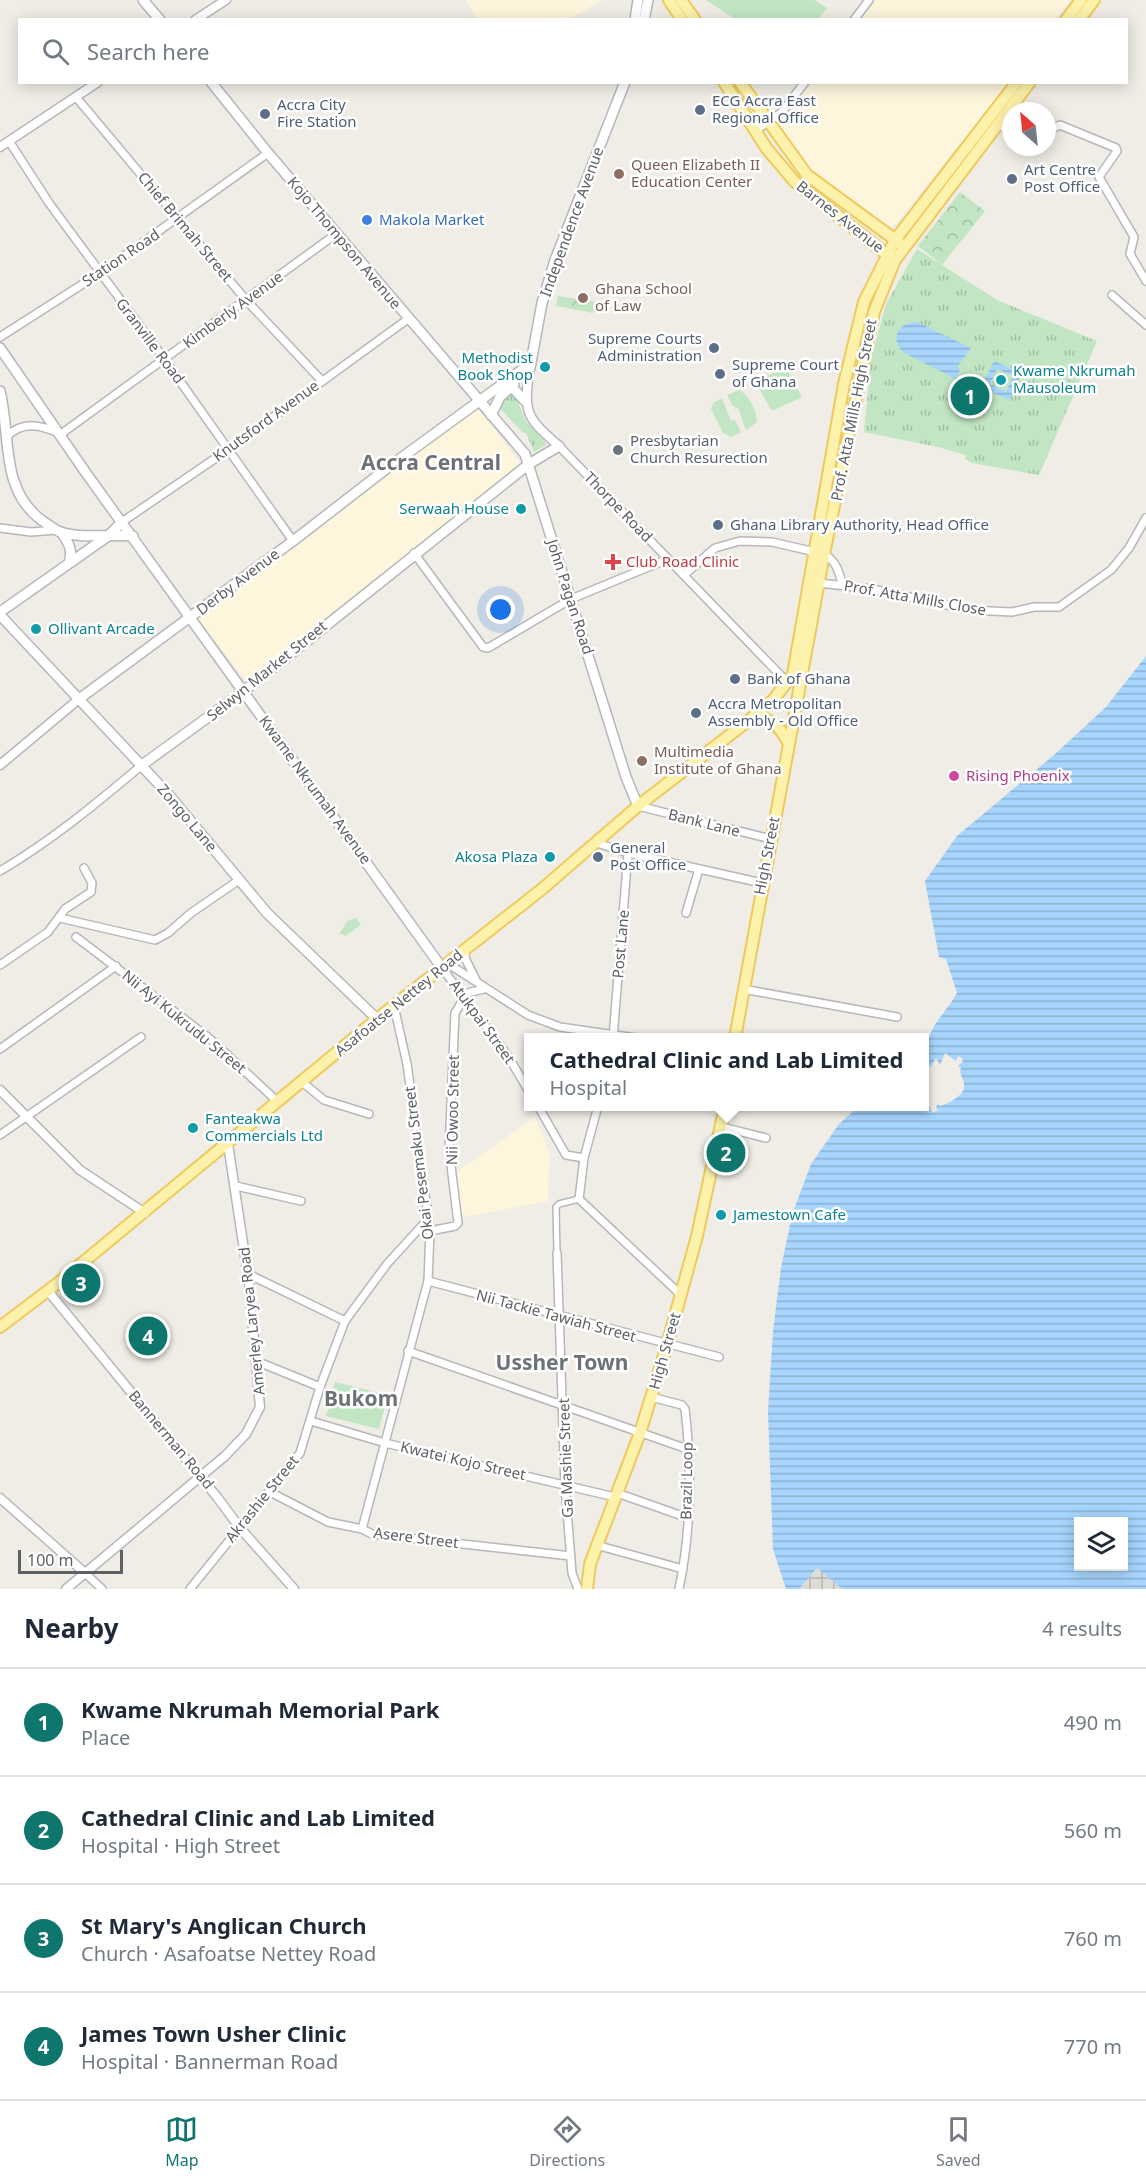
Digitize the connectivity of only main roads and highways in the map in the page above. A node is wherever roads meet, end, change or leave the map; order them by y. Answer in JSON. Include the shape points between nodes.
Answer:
{"nodes":[{"id":1,"x":143,"y":0,"type":"edge"},
{"id":2,"x":638,"y":0,"type":"edge"},
{"id":3,"x":648,"y":0,"type":"edge"},
{"id":4,"x":669,"y":0,"type":"edge"},
{"id":5,"x":681,"y":0,"type":"edge"},
{"id":6,"x":1081,"y":0,"type":"edge"},
{"id":7,"x":1095,"y":0,"type":"edge"},
{"id":8,"x":158,"y":18,"type":"edge"},
{"id":9,"x":635,"y":18,"type":"edge"},
{"id":10,"x":644,"y":18,"type":"edge"},
{"id":11,"x":681,"y":18,"type":"edge"},
{"id":12,"x":694,"y":18,"type":"edge"},
{"id":13,"x":1068,"y":18,"type":"edge"},
{"id":14,"x":1081,"y":18,"type":"edge"},
{"id":15,"x":213,"y":84,"type":"edge"},
{"id":16,"x":624,"y":84,"type":"edge"},
{"id":17,"x":725,"y":84,"type":"edge"},
{"id":18,"x":741,"y":84,"type":"edge"},
{"id":19,"x":1015,"y":84,"type":"edge"},
{"id":20,"x":1028,"y":84,"type":"edge"},
{"id":21,"x":895,"y":240,"type":"junction"},
{"id":22,"x":905,"y":247,"type":"junction"},
{"id":23,"x":891,"y":257,"type":"junction"},
{"id":24,"x":0,"y":348,"type":"edge"},
{"id":25,"x":530,"y":369,"type":"junction"},
{"id":26,"x":511,"y":386,"type":"junction"},
{"id":27,"x":0,"y":391,"type":"edge"},
{"id":28,"x":525,"y":401,"type":"road end"},
{"id":29,"x":478,"y":402,"type":"junction"},
{"id":30,"x":491,"y":415,"type":"junction"},
{"id":31,"x":559,"y":446,"type":"road end"},
{"id":32,"x":529,"y":464,"type":"junction"},
{"id":33,"x":122,"y":522,"type":"junction"},
{"id":34,"x":59,"y":531,"type":"junction"},
{"id":35,"x":108,"y":536,"type":"junction"},
{"id":36,"x":133,"y":536,"type":"junction"},
{"id":37,"x":819,"y":553,"type":"junction"},
{"id":38,"x":69,"y":563,"type":"junction"},
{"id":39,"x":0,"y":613,"type":"edge"},
{"id":40,"x":191,"y":617,"type":"junction"},
{"id":41,"x":794,"y":677,"type":"junction"},
{"id":42,"x":244,"y":691,"type":"junction"},
{"id":43,"x":79,"y":699,"type":"junction"},
{"id":44,"x":753,"y":717,"type":"junction"},
{"id":45,"x":788,"y":742,"type":"junction"},
{"id":46,"x":142,"y":765,"type":"junction"},
{"id":47,"x":638,"y":806,"type":"junction"},
{"id":48,"x":444,"y":965,"type":"junction"},
{"id":49,"x":377,"y":1019,"type":"junction"},
{"id":50,"x":736,"y":1033,"type":"edge"},
{"id":51,"x":724,"y":1111,"type":"edge"},
{"id":52,"x":0,"y":1327,"type":"edge"},
{"id":53,"x":586,"y":1589,"type":"edge"}],
"edges":[{"from":1,"to":8,"type":"main road"},
{"from":2,"to":9,"type":"main road"},
{"from":3,"to":10,"type":"main road"},
{"from":4,"to":11,"type":"main road"},
{"from":5,"to":12,"type":"main road"},
{"from":6,"to":13,"type":"main road"},
{"from":7,"to":14,"type":"main road"},
{"from":15,"to":29,"type":"main road","name":"Kojo Thompson Avenue"},
{"from":16,"to":25,"type":"main road","name":"Independence Avenue","via":[[555,261],[542,303]]},
{"from":17,"to":23,"type":"main road","name":"Barnes Avenue","via":[[755,131],[795,182]]},
{"from":18,"to":21,"type":"main road","name":"Barnes Avenue","via":[[807,175]]},
{"from":19,"to":21,"type":"main road","name":"Prof. Atta Mills High Street"},
{"from":20,"to":22,"type":"main road","name":"Prof. Atta Mills High Street"},
{"from":21,"to":22,"type":"main road","name":"Barnes Avenue"},
{"from":21,"to":23,"type":"main road","name":"Prof. Atta Mills High Street"},
{"from":22,"to":23,"type":"main road","name":"Prof. Atta Mills High Street"},
{"from":23,"to":37,"type":"main road","name":"Prof. Atta Mills High Street","via":[[869,329]]},
{"from":24,"to":33,"type":"main road","name":"Kwame Nkrumah Avenue"},
{"from":25,"to":26,"type":"main road"},
{"from":25,"to":29,"type":"main road"},
{"from":26,"to":28,"type":"main road"},
{"from":26,"to":30,"type":"main road"},
{"from":27,"to":34,"type":"main road","via":[[6,418],[8,465],[16,490],[35,515]]},
{"from":29,"to":30,"type":"main road","name":"John Pagan Road"},
{"from":29,"to":40,"type":"main road","name":"Derby Avenue"},
{"from":30,"to":32,"type":"main road","name":"John Pagan Road"},
{"from":31,"to":32,"type":"main road","name":"Selwyn Market Street"},
{"from":32,"to":42,"type":"main road","name":"Selwyn Market Street"},
{"from":32,"to":47,"type":"main road","name":"John Pagan Road"},
{"from":33,"to":35,"type":"main road"},
{"from":33,"to":36,"type":"main road","name":"Kwame Nkrumah Avenue"},
{"from":34,"to":35,"type":"main road"},
{"from":34,"to":38,"type":"main road","via":[[70,545]]},
{"from":35,"to":36,"type":"main road"},
{"from":35,"to":38,"type":"main road"},
{"from":36,"to":40,"type":"main road","name":"Kwame Nkrumah Avenue"},
{"from":37,"to":41,"type":"main road","name":"Prof. Atta Mills High Street"},
{"from":37,"to":41,"type":"main road","name":"Prof. Atta Mills High Street","via":[[819,583]]},
{"from":38,"to":39,"type":"main road"},
{"from":39,"to":43,"type":"main road","name":"Zongo Lane"},
{"from":40,"to":42,"type":"main road","name":"Kwame Nkrumah Avenue"},
{"from":40,"to":43,"type":"main road","name":"Derby Avenue"},
{"from":41,"to":44,"type":"main road","name":"Asafoatse Nettey Road"},
{"from":41,"to":45,"type":"main road","name":"High Street"},
{"from":42,"to":46,"type":"main road","name":"Selwyn Market Street"},
{"from":42,"to":48,"type":"main road","name":"Kwame Nkrumah Avenue"},
{"from":43,"to":46,"type":"main road","name":"Zongo Lane"},
{"from":44,"to":45,"type":"main road","via":[[777,724]]},
{"from":44,"to":47,"type":"main road","name":"Asafoatse Nettey Road"},
{"from":45,"to":50,"type":"main road","name":"High Street"},
{"from":46,"to":49,"type":"main road","name":"Zongo Lane","via":[[267,913]]},
{"from":47,"to":48,"type":"main road","name":"Asafoatse Nettey Road"},
{"from":48,"to":49,"type":"main road","name":"Asafoatse Nettey Road"},
{"from":49,"to":52,"type":"main road","name":"Asafoatse Nettey Road","via":[[145,1213]]},
{"from":51,"to":53,"type":"main road","name":"High Street","via":[[697,1236],[667,1345],[640,1433],[596,1545]]}]}
